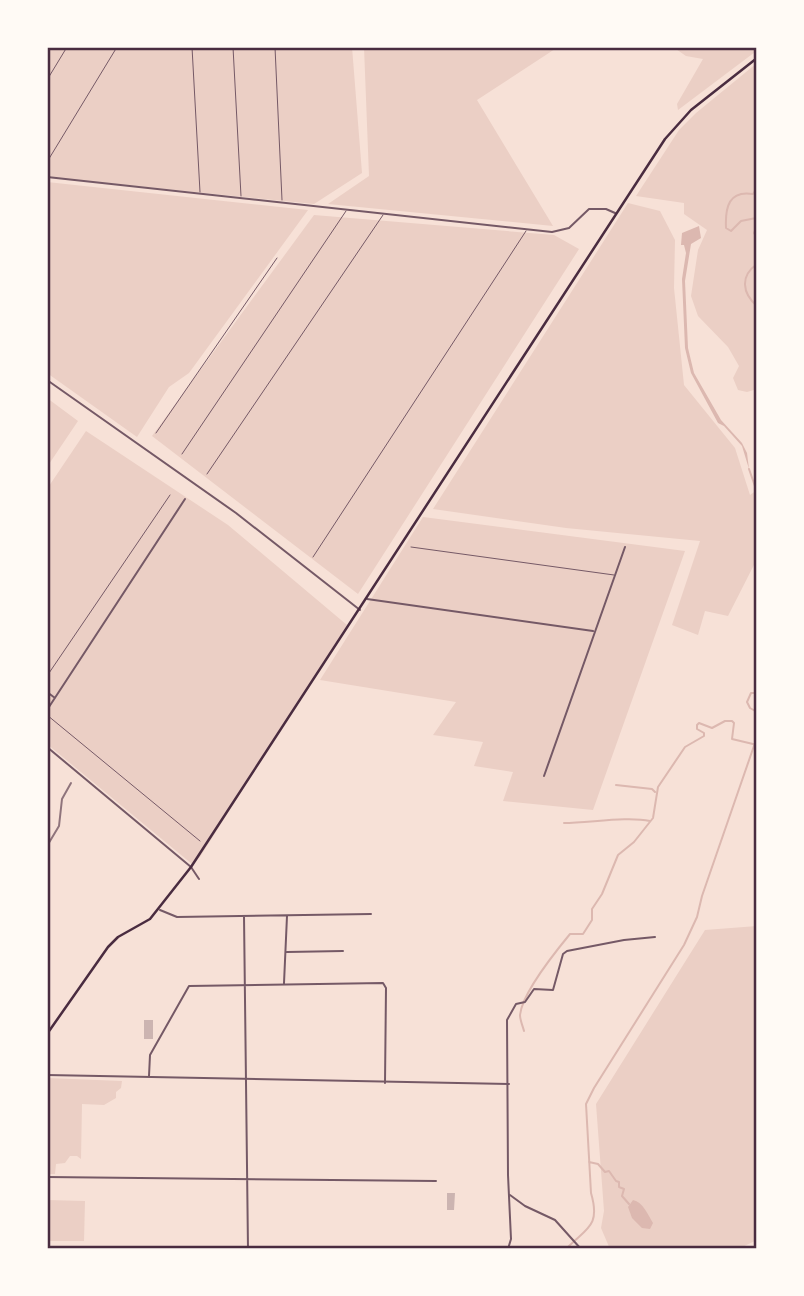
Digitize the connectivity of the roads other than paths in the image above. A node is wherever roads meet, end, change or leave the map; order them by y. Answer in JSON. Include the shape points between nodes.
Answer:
{"nodes":[{"id":1,"x":67,"y":47,"type":"edge"},
{"id":2,"x":117,"y":47,"type":"edge"},
{"id":3,"x":192,"y":47,"type":"edge"},
{"id":4,"x":233,"y":47,"type":"edge"},
{"id":5,"x":275,"y":47,"type":"edge"},
{"id":6,"x":756,"y":59,"type":"edge"},
{"id":7,"x":47,"y":80,"type":"edge"},
{"id":8,"x":47,"y":162,"type":"edge"},
{"id":9,"x":47,"y":177,"type":"edge"},
{"id":10,"x":200,"y":194,"type":"junction"},
{"id":11,"x":241,"y":198,"type":"junction"},
{"id":12,"x":282,"y":203,"type":"junction"},
{"id":13,"x":347,"y":209,"type":"junction"},
{"id":14,"x":384,"y":213,"type":"junction"},
{"id":15,"x":616,"y":214,"type":"junction"},
{"id":16,"x":527,"y":228,"type":"junction"},
{"id":17,"x":277,"y":258,"type":"dead end"},
{"id":18,"x":47,"y":380,"type":"edge"},
{"id":19,"x":156,"y":433,"type":"dead end"},
{"id":20,"x":182,"y":454,"type":"dead end"},
{"id":21,"x":207,"y":474,"type":"dead end"},
{"id":22,"x":170,"y":495,"type":"dead end"},
{"id":23,"x":185,"y":499,"type":"dead end"},
{"id":24,"x":411,"y":547,"type":"dead end"},
{"id":25,"x":625,"y":547,"type":"dead end"},
{"id":26,"x":313,"y":557,"type":"dead end"},
{"id":27,"x":614,"y":575,"type":"junction"},
{"id":28,"x":367,"y":599,"type":"junction"},
{"id":29,"x":360,"y":610,"type":"junction"},
{"id":30,"x":594,"y":631,"type":"junction"},
{"id":31,"x":47,"y":676,"type":"edge"},
{"id":32,"x":47,"y":692,"type":"edge"},
{"id":33,"x":55,"y":698,"type":"junction"},
{"id":34,"x":47,"y":710,"type":"edge"},
{"id":35,"x":47,"y":715,"type":"edge"},
{"id":36,"x":47,"y":747,"type":"edge"},
{"id":37,"x":544,"y":776,"type":"dead end"},
{"id":38,"x":200,"y":841,"type":"dead end"},
{"id":39,"x":191,"y":867,"type":"junction"},
{"id":40,"x":199,"y":880,"type":"dead end"},
{"id":41,"x":159,"y":909,"type":"junction"},
{"id":42,"x":372,"y":914,"type":"dead end"},
{"id":43,"x":244,"y":916,"type":"junction"},
{"id":44,"x":287,"y":916,"type":"junction"},
{"id":45,"x":655,"y":937,"type":"dead end"},
{"id":46,"x":343,"y":951,"type":"dead end"},
{"id":47,"x":286,"y":952,"type":"junction"},
{"id":48,"x":284,"y":984,"type":"junction"},
{"id":49,"x":244,"y":985,"type":"junction"},
{"id":50,"x":47,"y":1034,"type":"edge"},
{"id":51,"x":47,"y":1075,"type":"edge"},
{"id":52,"x":149,"y":1077,"type":"junction"},
{"id":53,"x":245,"y":1080,"type":"junction"},
{"id":54,"x":385,"y":1083,"type":"junction"},
{"id":55,"x":509,"y":1084,"type":"junction"},
{"id":56,"x":47,"y":1177,"type":"edge"},
{"id":57,"x":247,"y":1181,"type":"junction"},
{"id":58,"x":436,"y":1181,"type":"dead end"},
{"id":59,"x":509,"y":1195,"type":"junction"},
{"id":60,"x":248,"y":1249,"type":"edge"},
{"id":61,"x":467,"y":1249,"type":"edge"},
{"id":62,"x":496,"y":1249,"type":"edge"},
{"id":63,"x":508,"y":1249,"type":"edge"},
{"id":64,"x":581,"y":1249,"type":"edge"}],
"edges":[{"from":1,"to":7,"type":"lane"},
{"from":2,"to":8,"type":"lane"},
{"from":3,"to":10,"type":"lane"},
{"from":4,"to":11,"type":"lane"},
{"from":5,"to":12,"type":"lane"},
{"from":6,"to":15,"type":"main road","via":[[674,127]]},
{"from":9,"to":10,"type":"street"},
{"from":10,"to":11,"type":"street"},
{"from":11,"to":12,"type":"street"},
{"from":12,"to":13,"type":"street"},
{"from":13,"to":14,"type":"street"},
{"from":13,"to":20,"type":"lane"},
{"from":14,"to":16,"type":"street"},
{"from":14,"to":21,"type":"lane"},
{"from":15,"to":16,"type":"street","via":[[592,209],[563,231]]},
{"from":15,"to":28,"type":"main road"},
{"from":16,"to":26,"type":"lane"},
{"from":17,"to":19,"type":"lane"},
{"from":18,"to":29,"type":"street","via":[[236,513]]},
{"from":22,"to":31,"type":"lane"},
{"from":23,"to":33,"type":"street"},
{"from":24,"to":27,"type":"lane"},
{"from":25,"to":27,"type":"street"},
{"from":27,"to":30,"type":"street"},
{"from":28,"to":29,"type":"main road"},
{"from":28,"to":30,"type":"street"},
{"from":29,"to":39,"type":"main road"},
{"from":30,"to":37,"type":"street"},
{"from":32,"to":33,"type":"street"},
{"from":33,"to":34,"type":"street"},
{"from":35,"to":38,"type":"lane"},
{"from":36,"to":39,"type":"street"},
{"from":39,"to":40,"type":"street"},
{"from":39,"to":41,"type":"main road"},
{"from":41,"to":43,"type":"street","via":[[177,917]]},
{"from":41,"to":50,"type":"main road","via":[[113,941]]},
{"from":42,"to":44,"type":"street"},
{"from":43,"to":44,"type":"street"},
{"from":43,"to":49,"type":"street"},
{"from":44,"to":47,"type":"street"},
{"from":45,"to":55,"type":"street","via":[[563,954],[554,990],[536,988],[525,1002],[515,1005],[507,1021]]},
{"from":46,"to":47,"type":"street"},
{"from":47,"to":48,"type":"street"},
{"from":48,"to":49,"type":"street"},
{"from":48,"to":54,"type":"street","via":[[383,983]]},
{"from":49,"to":52,"type":"street","via":[[189,986],[149,1055]]},
{"from":49,"to":53,"type":"street"},
{"from":51,"to":52,"type":"street"},
{"from":52,"to":53,"type":"street"},
{"from":53,"to":54,"type":"street"},
{"from":53,"to":57,"type":"street"},
{"from":54,"to":55,"type":"street"},
{"from":55,"to":59,"type":"street"},
{"from":56,"to":57,"type":"street"},
{"from":57,"to":58,"type":"street"},
{"from":57,"to":60,"type":"street"},
{"from":59,"to":63,"type":"street"},
{"from":59,"to":64,"type":"street","via":[[555,1220]]},
{"from":61,"to":62,"type":"street"}]}
